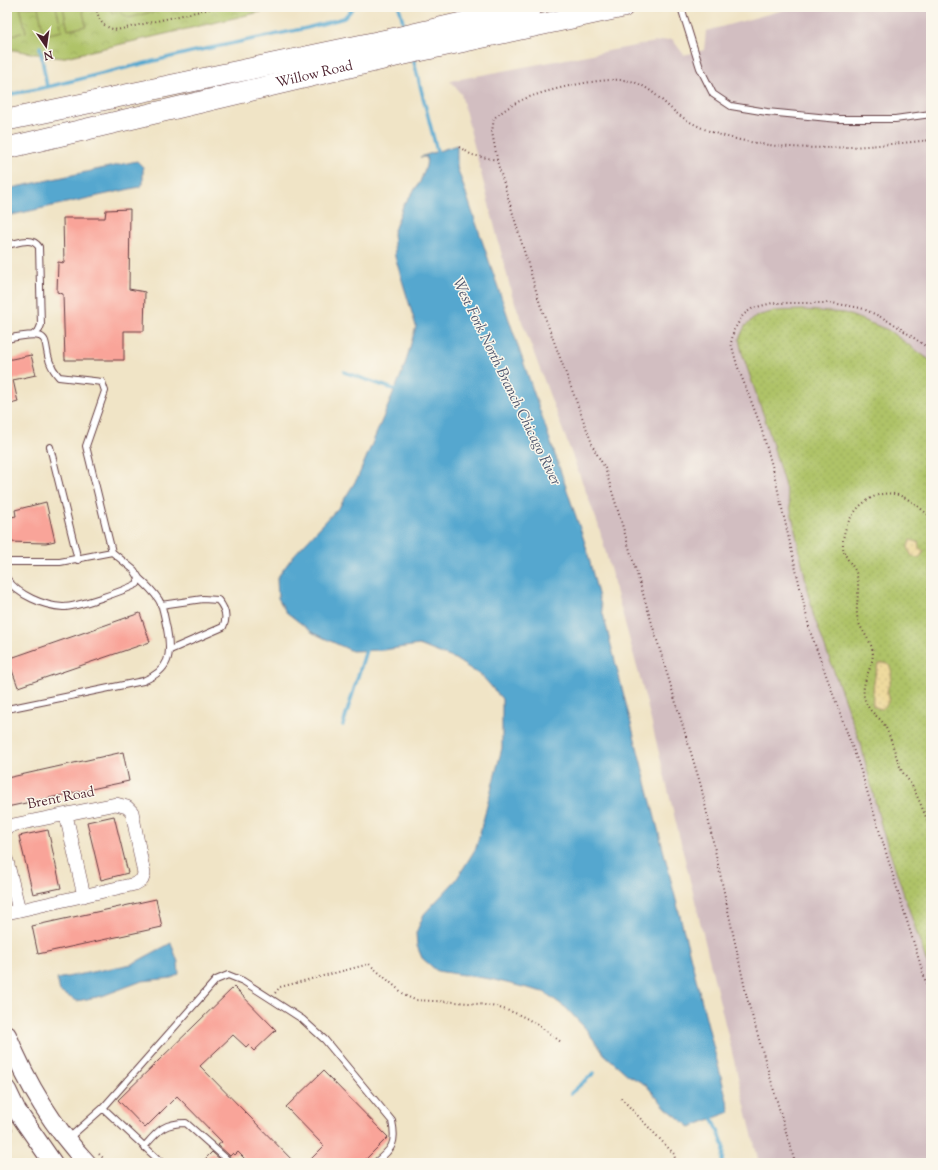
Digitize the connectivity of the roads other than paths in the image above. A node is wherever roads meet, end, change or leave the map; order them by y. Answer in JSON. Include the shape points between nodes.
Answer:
{"nodes":[{"id":1,"x":623,"y":7,"type":"edge"},
{"id":2,"x":681,"y":7,"type":"edge"},
{"id":3,"x":521,"y":14,"type":"edge"},
{"id":4,"x":493,"y":19,"type":"edge"},
{"id":5,"x":398,"y":46,"type":"junction"},
{"id":6,"x":931,"y":114,"type":"edge"},
{"id":7,"x":7,"y":120,"type":"edge"},
{"id":8,"x":7,"y":148,"type":"edge"},
{"id":9,"x":7,"y":245,"type":"edge"},
{"id":10,"x":34,"y":334,"type":"junction"},
{"id":11,"x":7,"y":339,"type":"edge"},
{"id":12,"x":50,"y":447,"type":"dead end"},
{"id":13,"x":112,"y":552,"type":"junction"},
{"id":14,"x":78,"y":560,"type":"junction"},
{"id":15,"x":7,"y":562,"type":"edge"},
{"id":16,"x":139,"y":578,"type":"junction"},
{"id":17,"x":7,"y":579,"type":"edge"},
{"id":18,"x":161,"y":605,"type":"junction"},
{"id":19,"x":170,"y":650,"type":"junction"},
{"id":20,"x":7,"y":709,"type":"edge"},
{"id":21,"x":66,"y":815,"type":"junction"},
{"id":22,"x":7,"y":828,"type":"edge"},
{"id":23,"x":7,"y":861,"type":"edge"},
{"id":24,"x":84,"y":896,"type":"junction"},
{"id":25,"x":13,"y":912,"type":"edge"},
{"id":26,"x":7,"y":1035,"type":"edge"},
{"id":27,"x":28,"y":1079,"type":"junction"},
{"id":28,"x":7,"y":1090,"type":"edge"},
{"id":29,"x":39,"y":1099,"type":"junction"},
{"id":30,"x":103,"y":1108,"type":"junction"},
{"id":31,"x":12,"y":1119,"type":"edge"},
{"id":32,"x":67,"y":1140,"type":"junction"},
{"id":33,"x":144,"y":1147,"type":"junction"},
{"id":34,"x":53,"y":1163,"type":"edge"},
{"id":35,"x":87,"y":1163,"type":"edge"},
{"id":36,"x":162,"y":1163,"type":"edge"},
{"id":37,"x":231,"y":1163,"type":"edge"},
{"id":38,"x":375,"y":1163,"type":"edge"}],
"edges":[{"from":1,"to":3,"type":"main road","name":"Willow Road"},
{"from":2,"to":6,"type":"lane","via":[[700,68],[714,94],[731,106],[839,119],[895,119]]},
{"from":3,"to":4,"type":"main road","name":"Willow Road"},
{"from":4,"to":5,"type":"main road","name":"Willow Road"},
{"from":5,"to":7,"type":"main road","name":"Willow Road"},
{"from":5,"to":8,"type":"main road","name":"Willow Road"},
{"from":9,"to":10,"type":"lane","via":[[32,240],[39,247],[41,325]]},
{"from":10,"to":11,"type":"lane"},
{"from":10,"to":13,"type":"lane","via":[[43,336],[49,360],[59,376],[96,380],[105,386],[103,399],[86,446]]},
{"from":12,"to":14,"type":"lane"},
{"from":13,"to":14,"type":"lane"},
{"from":13,"to":16,"type":"lane","via":[[134,570]]},
{"from":14,"to":15,"type":"lane"},
{"from":16,"to":17,"type":"lane","via":[[137,584],[127,589],[62,607],[43,603],[23,594],[11,586]]},
{"from":16,"to":18,"type":"lane","via":[[154,593]]},
{"from":18,"to":19,"type":"lane"},
{"from":18,"to":19,"type":"lane","via":[[203,599],[218,600],[224,606],[227,620],[223,627]]},
{"from":19,"to":20,"type":"lane","via":[[163,669],[156,676],[143,681]]},
{"from":21,"to":22,"type":"street","name":"Brent Road"},
{"from":21,"to":24,"type":"street"},
{"from":21,"to":24,"type":"street","name":"Brent Road","via":[[116,804],[132,812],[144,867],[142,880]]},
{"from":23,"to":25,"type":"street"},
{"from":24,"to":25,"type":"street"},
{"from":26,"to":27,"type":"main road"},
{"from":27,"to":28,"type":"main road"},
{"from":27,"to":29,"type":"main road"},
{"from":28,"to":31,"type":"main road"},
{"from":29,"to":31,"type":"main road"},
{"from":29,"to":32,"type":"main road"},
{"from":30,"to":32,"type":"lane"},
{"from":30,"to":33,"type":"lane"},
{"from":30,"to":38,"type":"lane","via":[[216,980],[228,976],[243,981],[302,1019],[325,1040],[392,1121],[395,1135],[391,1149]]},
{"from":31,"to":34,"type":"main road"},
{"from":32,"to":35,"type":"main road"},
{"from":33,"to":36,"type":"lane"},
{"from":33,"to":37,"type":"lane","via":[[160,1129],[172,1123],[186,1123]]}]}
